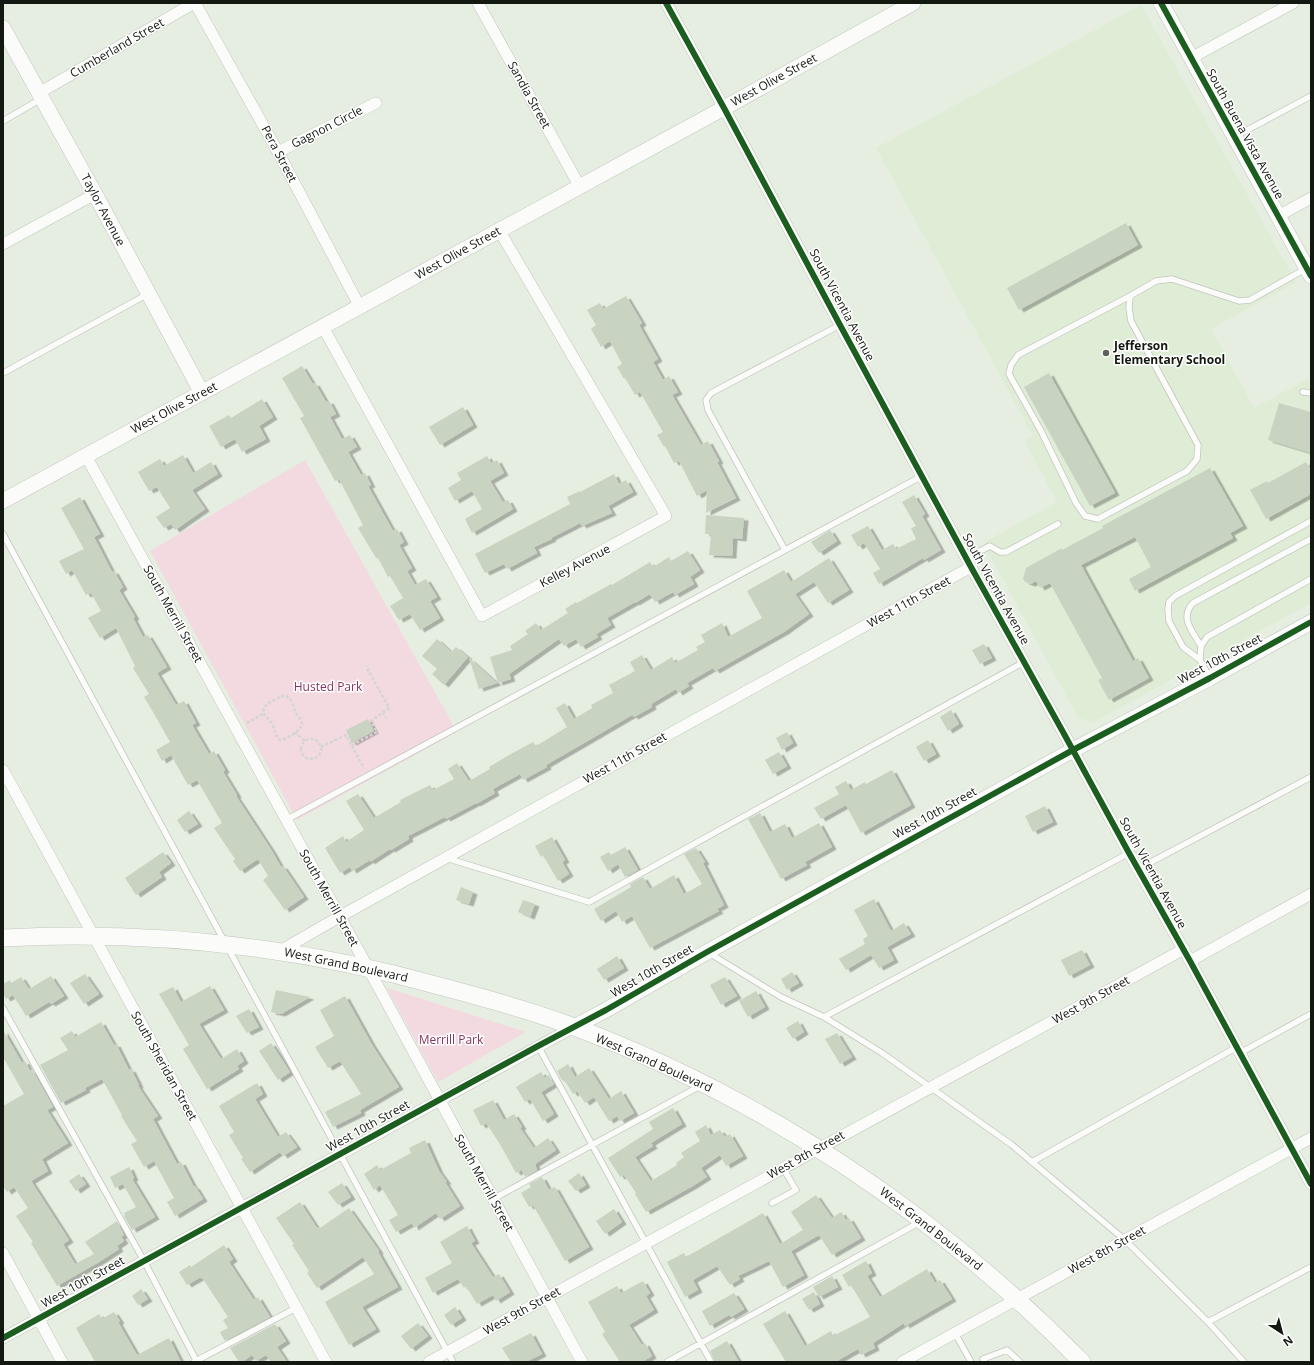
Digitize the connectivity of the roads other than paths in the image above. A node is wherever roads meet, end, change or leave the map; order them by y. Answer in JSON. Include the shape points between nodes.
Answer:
{"nodes":[{"id":1,"x":195,"y":3,"type":"edge"},
{"id":2,"x":478,"y":3,"type":"edge"},
{"id":3,"x":666,"y":3,"type":"edge"},
{"id":4,"x":913,"y":3,"type":"edge"},
{"id":5,"x":1161,"y":3,"type":"edge"},
{"id":6,"x":1293,"y":3,"type":"edge"},
{"id":7,"x":3,"y":28,"type":"edge"},
{"id":8,"x":1191,"y":58,"type":"junction"},
{"id":9,"x":40,"y":96,"type":"junction"},
{"id":10,"x":1311,"y":96,"type":"edge"},
{"id":11,"x":376,"y":103,"type":"dead end"},
{"id":12,"x":724,"y":108,"type":"junction"},
{"id":13,"x":3,"y":121,"type":"edge"},
{"id":14,"x":1234,"y":137,"type":"junction"},
{"id":15,"x":278,"y":152,"type":"junction"},
{"id":16,"x":580,"y":187,"type":"junction"},
{"id":17,"x":94,"y":194,"type":"junction"},
{"id":18,"x":1311,"y":198,"type":"edge"},
{"id":19,"x":1278,"y":216,"type":"junction"},
{"id":20,"x":500,"y":230,"type":"junction"},
{"id":21,"x":3,"y":244,"type":"edge"},
{"id":22,"x":1309,"y":272,"type":"edge"},
{"id":23,"x":148,"y":294,"type":"junction"},
{"id":24,"x":1130,"y":296,"type":"junction"},
{"id":25,"x":360,"y":307,"type":"junction"},
{"id":26,"x":840,"y":325,"type":"junction"},
{"id":27,"x":323,"y":327,"type":"junction"},
{"id":28,"x":3,"y":373,"type":"edge"},
{"id":29,"x":1304,"y":392,"type":"dead end"},
{"id":30,"x":202,"y":393,"type":"junction"},
{"id":31,"x":1311,"y":393,"type":"edge"},
{"id":32,"x":86,"y":456,"type":"junction"},
{"id":33,"x":922,"y":476,"type":"junction"},
{"id":34,"x":3,"y":501,"type":"edge"},
{"id":35,"x":1311,"y":521,"type":"edge"},
{"id":36,"x":1058,"y":524,"type":"dead end"},
{"id":37,"x":3,"y":534,"type":"edge"},
{"id":38,"x":1311,"y":539,"type":"edge"},
{"id":39,"x":785,"y":550,"type":"junction"},
{"id":40,"x":969,"y":562,"type":"junction"},
{"id":41,"x":1311,"y":579,"type":"edge"},
{"id":42,"x":1311,"y":622,"type":"edge"},
{"id":43,"x":1201,"y":646,"type":"junction"},
{"id":44,"x":1200,"y":660,"type":"junction"},
{"id":45,"x":1024,"y":662,"type":"junction"},
{"id":46,"x":1210,"y":678,"type":"junction"},
{"id":47,"x":1073,"y":750,"type":"junction"},
{"id":48,"x":3,"y":770,"type":"edge"},
{"id":49,"x":1311,"y":777,"type":"edge"},
{"id":50,"x":286,"y":820,"type":"junction"},
{"id":51,"x":1129,"y":853,"type":"junction"},
{"id":52,"x":446,"y":858,"type":"junction"},
{"id":53,"x":1138,"y":869,"type":"junction"},
{"id":54,"x":1311,"y":894,"type":"edge"},
{"id":55,"x":339,"y":917,"type":"junction"},
{"id":56,"x":94,"y":937,"type":"junction"},
{"id":57,"x":3,"y":938,"type":"edge"},
{"id":58,"x":226,"y":944,"type":"junction"},
{"id":59,"x":1184,"y":949,"type":"junction"},
{"id":60,"x":280,"y":951,"type":"junction"},
{"id":61,"x":707,"y":952,"type":"junction"},
{"id":62,"x":1190,"y":961,"type":"junction"},
{"id":63,"x":368,"y":968,"type":"junction"},
{"id":64,"x":3,"y":1008,"type":"edge"},
{"id":65,"x":1311,"y":1014,"type":"edge"},
{"id":66,"x":824,"y":1017,"type":"junction"},
{"id":67,"x":574,"y":1027,"type":"junction"},
{"id":68,"x":538,"y":1046,"type":"junction"},
{"id":69,"x":1238,"y":1050,"type":"junction"},
{"id":70,"x":703,"y":1084,"type":"junction"},
{"id":71,"x":931,"y":1087,"type":"junction"},
{"id":72,"x":439,"y":1100,"type":"junction"},
{"id":73,"x":1311,"y":1138,"type":"edge"},
{"id":74,"x":593,"y":1146,"type":"junction"},
{"id":75,"x":818,"y":1149,"type":"junction"},
{"id":76,"x":1291,"y":1149,"type":"junction"},
{"id":77,"x":340,"y":1154,"type":"junction"},
{"id":78,"x":1032,"y":1162,"type":"junction"},
{"id":79,"x":783,"y":1168,"type":"junction"},
{"id":80,"x":1311,"y":1184,"type":"edge"},
{"id":81,"x":493,"y":1199,"type":"junction"},
{"id":82,"x":772,"y":1203,"type":"dead end"},
{"id":83,"x":241,"y":1208,"type":"junction"},
{"id":84,"x":923,"y":1221,"type":"junction"},
{"id":85,"x":1125,"y":1240,"type":"junction"},
{"id":86,"x":646,"y":1243,"type":"junction"},
{"id":87,"x":3,"y":1254,"type":"edge"},
{"id":88,"x":144,"y":1261,"type":"junction"},
{"id":89,"x":6,"y":1266,"type":"edge"},
{"id":90,"x":1311,"y":1267,"type":"edge"},
{"id":91,"x":547,"y":1297,"type":"junction"},
{"id":92,"x":1017,"y":1299,"type":"junction"},
{"id":93,"x":296,"y":1308,"type":"junction"},
{"id":94,"x":38,"y":1318,"type":"junction"},
{"id":95,"x":1208,"y":1322,"type":"junction"},
{"id":96,"x":955,"y":1333,"type":"junction"},
{"id":97,"x":3,"y":1338,"type":"edge"},
{"id":98,"x":701,"y":1344,"type":"junction"},
{"id":99,"x":448,"y":1352,"type":"junction"},
{"id":100,"x":62,"y":1362,"type":"edge"},
{"id":101,"x":196,"y":1362,"type":"edge"},
{"id":102,"x":326,"y":1362,"type":"edge"},
{"id":103,"x":429,"y":1362,"type":"edge"},
{"id":104,"x":453,"y":1362,"type":"edge"},
{"id":105,"x":582,"y":1362,"type":"edge"},
{"id":106,"x":666,"y":1362,"type":"edge"},
{"id":107,"x":712,"y":1362,"type":"edge"},
{"id":108,"x":902,"y":1362,"type":"edge"},
{"id":109,"x":971,"y":1362,"type":"edge"},
{"id":110,"x":985,"y":1362,"type":"edge"},
{"id":111,"x":1020,"y":1362,"type":"edge"},
{"id":112,"x":1082,"y":1362,"type":"edge"},
{"id":113,"x":1244,"y":1362,"type":"edge"}],
"edges":[{"from":1,"to":9,"type":"street","name":"Cumberland Street"},
{"from":1,"to":15,"type":"street","name":"Pera Street"},
{"from":2,"to":16,"type":"street","name":"Sandia Street"},
{"from":3,"to":12,"type":"street","name":"South Vicentia Avenue"},
{"from":4,"to":12,"type":"street","name":"West Olive Street"},
{"from":5,"to":8,"type":"street","name":"South Buena Vista Avenue"},
{"from":6,"to":8,"type":"street"},
{"from":7,"to":9,"type":"street","name":"Taylor Avenue"},
{"from":8,"to":14,"type":"street","name":"South Buena Vista Avenue"},
{"from":9,"to":13,"type":"lane"},
{"from":9,"to":17,"type":"street","name":"Taylor Avenue"},
{"from":10,"to":14,"type":"lane"},
{"from":11,"to":15,"type":"street","name":"Gagnon Circle"},
{"from":12,"to":16,"type":"street","name":"West Olive Street"},
{"from":12,"to":26,"type":"street","name":"South Vicentia Avenue"},
{"from":14,"to":19,"type":"street","name":"South Buena Vista Avenue"},
{"from":15,"to":25,"type":"street","name":"Pera Street"},
{"from":16,"to":20,"type":"street","name":"West Olive Street"},
{"from":17,"to":21,"type":"street"},
{"from":17,"to":23,"type":"street","name":"Taylor Avenue"},
{"from":18,"to":19,"type":"street"},
{"from":19,"to":22,"type":"street","name":"South Buena Vista Avenue"},
{"from":20,"to":25,"type":"street","name":"West Olive Street"},
{"from":20,"to":27,"type":"street","name":"Kelley Avenue","via":[[666,516],[482,616]]},
{"from":22,"to":24,"type":"lane","via":[[1250,300],[1239,301],[1172,280],[1156,281]]},
{"from":23,"to":28,"type":"lane"},
{"from":23,"to":30,"type":"street","name":"Taylor Avenue"},
{"from":24,"to":24,"type":"lane","via":[[1131,321],[1198,445],[1197,460],[1187,471],[1098,518],[1085,516],[1009,374],[1011,365],[1018,355]]},
{"from":25,"to":27,"type":"street","name":"West Olive Street"},
{"from":26,"to":33,"type":"street","name":"South Vicentia Avenue"},
{"from":26,"to":39,"type":"lane","via":[[712,394],[706,400],[708,410]]},
{"from":27,"to":30,"type":"street","name":"West Olive Street"},
{"from":29,"to":31,"type":"lane"},
{"from":30,"to":32,"type":"street","name":"West Olive Street"},
{"from":32,"to":34,"type":"street","name":"West Olive Street"},
{"from":32,"to":50,"type":"street","name":"South Merrill Street"},
{"from":33,"to":39,"type":"lane"},
{"from":33,"to":40,"type":"street","name":"South Vicentia Avenue"},
{"from":35,"to":44,"type":"lane","via":[[1175,596],[1169,602],[1169,621],[1183,647]]},
{"from":36,"to":40,"type":"lane","via":[[1006,552],[1000,552],[990,546]]},
{"from":37,"to":58,"type":"lane"},
{"from":38,"to":43,"type":"lane","via":[[1193,603],[1186,620]]},
{"from":39,"to":50,"type":"lane"},
{"from":40,"to":45,"type":"street","name":"South Vicentia Avenue"},
{"from":40,"to":52,"type":"street","name":"West 11th Street"},
{"from":41,"to":43,"type":"lane","via":[[1210,635]]},
{"from":42,"to":46,"type":"street","name":"West 10th Street"},
{"from":43,"to":44,"type":"lane"},
{"from":44,"to":46,"type":"lane"},
{"from":45,"to":47,"type":"street","name":"South Vicentia Avenue"},
{"from":45,"to":52,"type":"lane","via":[[589,902]]},
{"from":46,"to":47,"type":"street","name":"West 10th Street"},
{"from":47,"to":51,"type":"street","name":"South Vicentia Avenue"},
{"from":47,"to":61,"type":"street","name":"West 10th Street"},
{"from":48,"to":56,"type":"street","name":"South Sheridan Street"},
{"from":49,"to":53,"type":"lane"},
{"from":50,"to":55,"type":"street","name":"South Merrill Street"},
{"from":51,"to":53,"type":"street","name":"South Vicentia Avenue"},
{"from":51,"to":66,"type":"lane"},
{"from":52,"to":55,"type":"street","name":"West 11th Street"},
{"from":53,"to":59,"type":"street","name":"South Vicentia Avenue"},
{"from":54,"to":62,"type":"street"},
{"from":55,"to":60,"type":"street","name":"West 11th Street"},
{"from":55,"to":63,"type":"street","name":"South Merrill Street"},
{"from":56,"to":57,"type":"main road","name":"West Grand Boulevard"},
{"from":56,"to":58,"type":"main road","name":"West Grand Boulevard","via":[[141,937]]},
{"from":56,"to":83,"type":"street","name":"South Sheridan Street"},
{"from":58,"to":60,"type":"main road","name":"West Grand Boulevard"},
{"from":58,"to":77,"type":"lane"},
{"from":59,"to":62,"type":"street","name":"South Vicentia Avenue"},
{"from":59,"to":71,"type":"street","name":"West 9th Street"},
{"from":60,"to":63,"type":"main road","name":"West Grand Boulevard"},
{"from":61,"to":66,"type":"lane","via":[[781,997]]},
{"from":61,"to":67,"type":"street","name":"West 10th Street"},
{"from":62,"to":69,"type":"street","name":"South Vicentia Avenue"},
{"from":63,"to":67,"type":"main road","name":"West Grand Boulevard","via":[[505,1004]]},
{"from":63,"to":72,"type":"street","name":"South Merrill Street"},
{"from":64,"to":88,"type":"lane"},
{"from":65,"to":69,"type":"lane"},
{"from":66,"to":71,"type":"lane"},
{"from":67,"to":68,"type":"street","name":"West 10th Street"},
{"from":67,"to":70,"type":"main road","name":"West Grand Boulevard","via":[[673,1068]]},
{"from":68,"to":72,"type":"street","name":"West 10th Street"},
{"from":68,"to":74,"type":"lane"},
{"from":69,"to":76,"type":"street","name":"South Vicentia Avenue"},
{"from":69,"to":78,"type":"lane"},
{"from":70,"to":74,"type":"lane"},
{"from":70,"to":75,"type":"main road","name":"West Grand Boulevard"},
{"from":71,"to":75,"type":"street","name":"West 9th Street"},
{"from":71,"to":78,"type":"lane"},
{"from":72,"to":77,"type":"street","name":"West 10th Street"},
{"from":72,"to":81,"type":"street","name":"South Merrill Street"},
{"from":73,"to":76,"type":"street","name":"West 8th Street"},
{"from":74,"to":81,"type":"lane"},
{"from":74,"to":86,"type":"lane"},
{"from":75,"to":79,"type":"street","name":"West 9th Street"},
{"from":75,"to":84,"type":"main road","name":"West Grand Boulevard"},
{"from":76,"to":80,"type":"street","name":"South Vicentia Avenue"},
{"from":76,"to":85,"type":"street","name":"West 8th Street"},
{"from":77,"to":83,"type":"street","name":"West 10th Street"},
{"from":77,"to":99,"type":"lane"},
{"from":78,"to":85,"type":"lane"},
{"from":79,"to":82,"type":"lane","via":[[796,1190]]},
{"from":79,"to":86,"type":"street","name":"West 9th Street"},
{"from":81,"to":91,"type":"street","name":"South Merrill Street"},
{"from":83,"to":88,"type":"street","name":"West 10th Street"},
{"from":83,"to":93,"type":"street","name":"South Sheridan Street"},
{"from":84,"to":92,"type":"main road","name":"West Grand Boulevard"},
{"from":84,"to":98,"type":"lane"},
{"from":85,"to":92,"type":"street","name":"West 8th Street"},
{"from":85,"to":95,"type":"lane"},
{"from":86,"to":91,"type":"street","name":"West 9th Street"},
{"from":86,"to":98,"type":"lane"},
{"from":87,"to":89,"type":"street"},
{"from":88,"to":94,"type":"street","name":"West 10th Street"},
{"from":88,"to":101,"type":"lane"},
{"from":89,"to":94,"type":"street"},
{"from":90,"to":95,"type":"lane"},
{"from":91,"to":99,"type":"street","name":"West 9th Street"},
{"from":91,"to":105,"type":"street","name":"South Merrill Street"},
{"from":92,"to":96,"type":"street","name":"West 8th Street"},
{"from":92,"to":112,"type":"main road","name":"West Grand Boulevard"},
{"from":93,"to":101,"type":"lane"},
{"from":93,"to":102,"type":"street","name":"South Sheridan Street"},
{"from":94,"to":97,"type":"street","name":"West 10th Street"},
{"from":94,"to":100,"type":"street"},
{"from":95,"to":113,"type":"lane"},
{"from":96,"to":108,"type":"street","name":"West 8th Street"},
{"from":96,"to":109,"type":"lane"},
{"from":98,"to":106,"type":"lane"},
{"from":98,"to":107,"type":"lane"},
{"from":99,"to":103,"type":"street","name":"West 9th Street"},
{"from":99,"to":104,"type":"lane"},
{"from":110,"to":111,"type":"lane","via":[[983,1359],[1006,1350]]}]}
